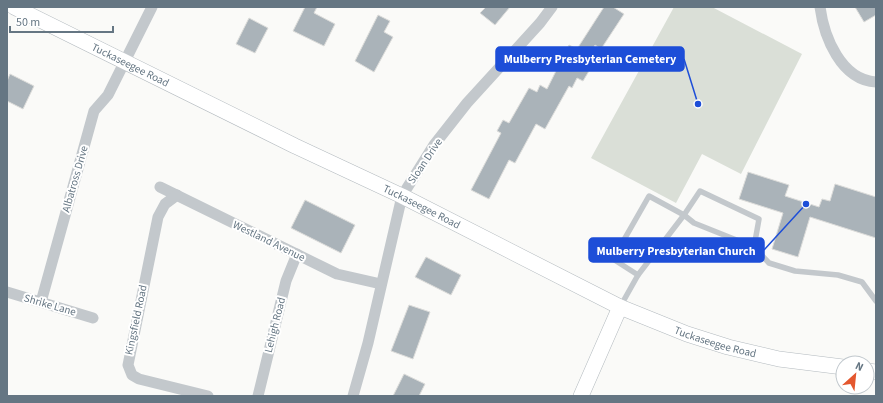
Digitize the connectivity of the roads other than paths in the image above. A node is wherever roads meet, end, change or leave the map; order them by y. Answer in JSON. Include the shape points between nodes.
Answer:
{"nodes":[{"id":1,"x":14,"y":7,"type":"edge"},
{"id":2,"x":152,"y":7,"type":"edge"},
{"id":3,"x":552,"y":7,"type":"edge"},
{"id":4,"x":820,"y":7,"type":"edge"},
{"id":5,"x":124,"y":62,"type":"junction"},
{"id":6,"x":876,"y":82,"type":"edge"},
{"id":7,"x":160,"y":187,"type":"dead end"},
{"id":8,"x":177,"y":195,"type":"junction"},
{"id":9,"x":402,"y":196,"type":"junction"},
{"id":10,"x":684,"y":215,"type":"junction"},
{"id":11,"x":754,"y":247,"type":"junction"},
{"id":12,"x":297,"y":254,"type":"junction"},
{"id":13,"x":638,"y":275,"type":"junction"},
{"id":14,"x":381,"y":284,"type":"junction"},
{"id":15,"x":7,"y":292,"type":"edge"},
{"id":16,"x":876,"y":301,"type":"edge"},
{"id":17,"x":41,"y":302,"type":"junction"},
{"id":18,"x":620,"y":307,"type":"junction"},
{"id":19,"x":93,"y":318,"type":"dead end"},
{"id":20,"x":835,"y":366,"type":"edge"},
{"id":21,"x":208,"y":396,"type":"edge"},
{"id":22,"x":258,"y":396,"type":"edge"},
{"id":23,"x":353,"y":396,"type":"edge"},
{"id":24,"x":581,"y":396,"type":"edge"}],
"edges":[{"from":1,"to":5,"type":"street","name":"Tuckaseegee Road"},
{"from":2,"to":5,"type":"street","name":"Albatross Drive"},
{"from":3,"to":9,"type":"street","name":"Sloan Drive","via":[[467,102],[434,145]]},
{"from":4,"to":6,"type":"street","via":[[828,42],[839,60],[854,75]]},
{"from":5,"to":9,"type":"street","name":"Tuckaseegee Road"},
{"from":5,"to":17,"type":"street","name":"Albatross Drive","via":[[108,95],[94,111]]},
{"from":7,"to":8,"type":"street","name":"Westland Avenue"},
{"from":8,"to":12,"type":"street","name":"Westland Avenue"},
{"from":8,"to":21,"type":"street","name":"Kingsfield Road","via":[[165,204],[158,217],[128,365],[132,375],[140,379]]},
{"from":9,"to":14,"type":"street","name":"Sloan Drive"},
{"from":9,"to":18,"type":"street","name":"Tuckaseegee Road"},
{"from":10,"to":11,"type":"lane","via":[[694,223]]},
{"from":10,"to":11,"type":"lane","via":[[700,191],[759,220]]},
{"from":10,"to":13,"type":"lane"},
{"from":10,"to":13,"type":"lane","via":[[649,196],[613,259]]},
{"from":11,"to":16,"type":"lane","via":[[769,263],[795,271],[838,275],[862,282]]},
{"from":12,"to":14,"type":"street","name":"Westland Avenue","via":[[337,274]]},
{"from":12,"to":22,"type":"street","name":"Lehigh Road","via":[[286,281]]},
{"from":13,"to":18,"type":"lane"},
{"from":14,"to":23,"type":"street","name":"Sloan Drive"},
{"from":15,"to":17,"type":"street","name":"Shrike Lane"},
{"from":17,"to":19,"type":"street","name":"Shrike Lane"},
{"from":18,"to":20,"type":"street","name":"Tuckaseegee Road","via":[[686,334],[728,347],[779,359]]},
{"from":18,"to":24,"type":"street"}]}
